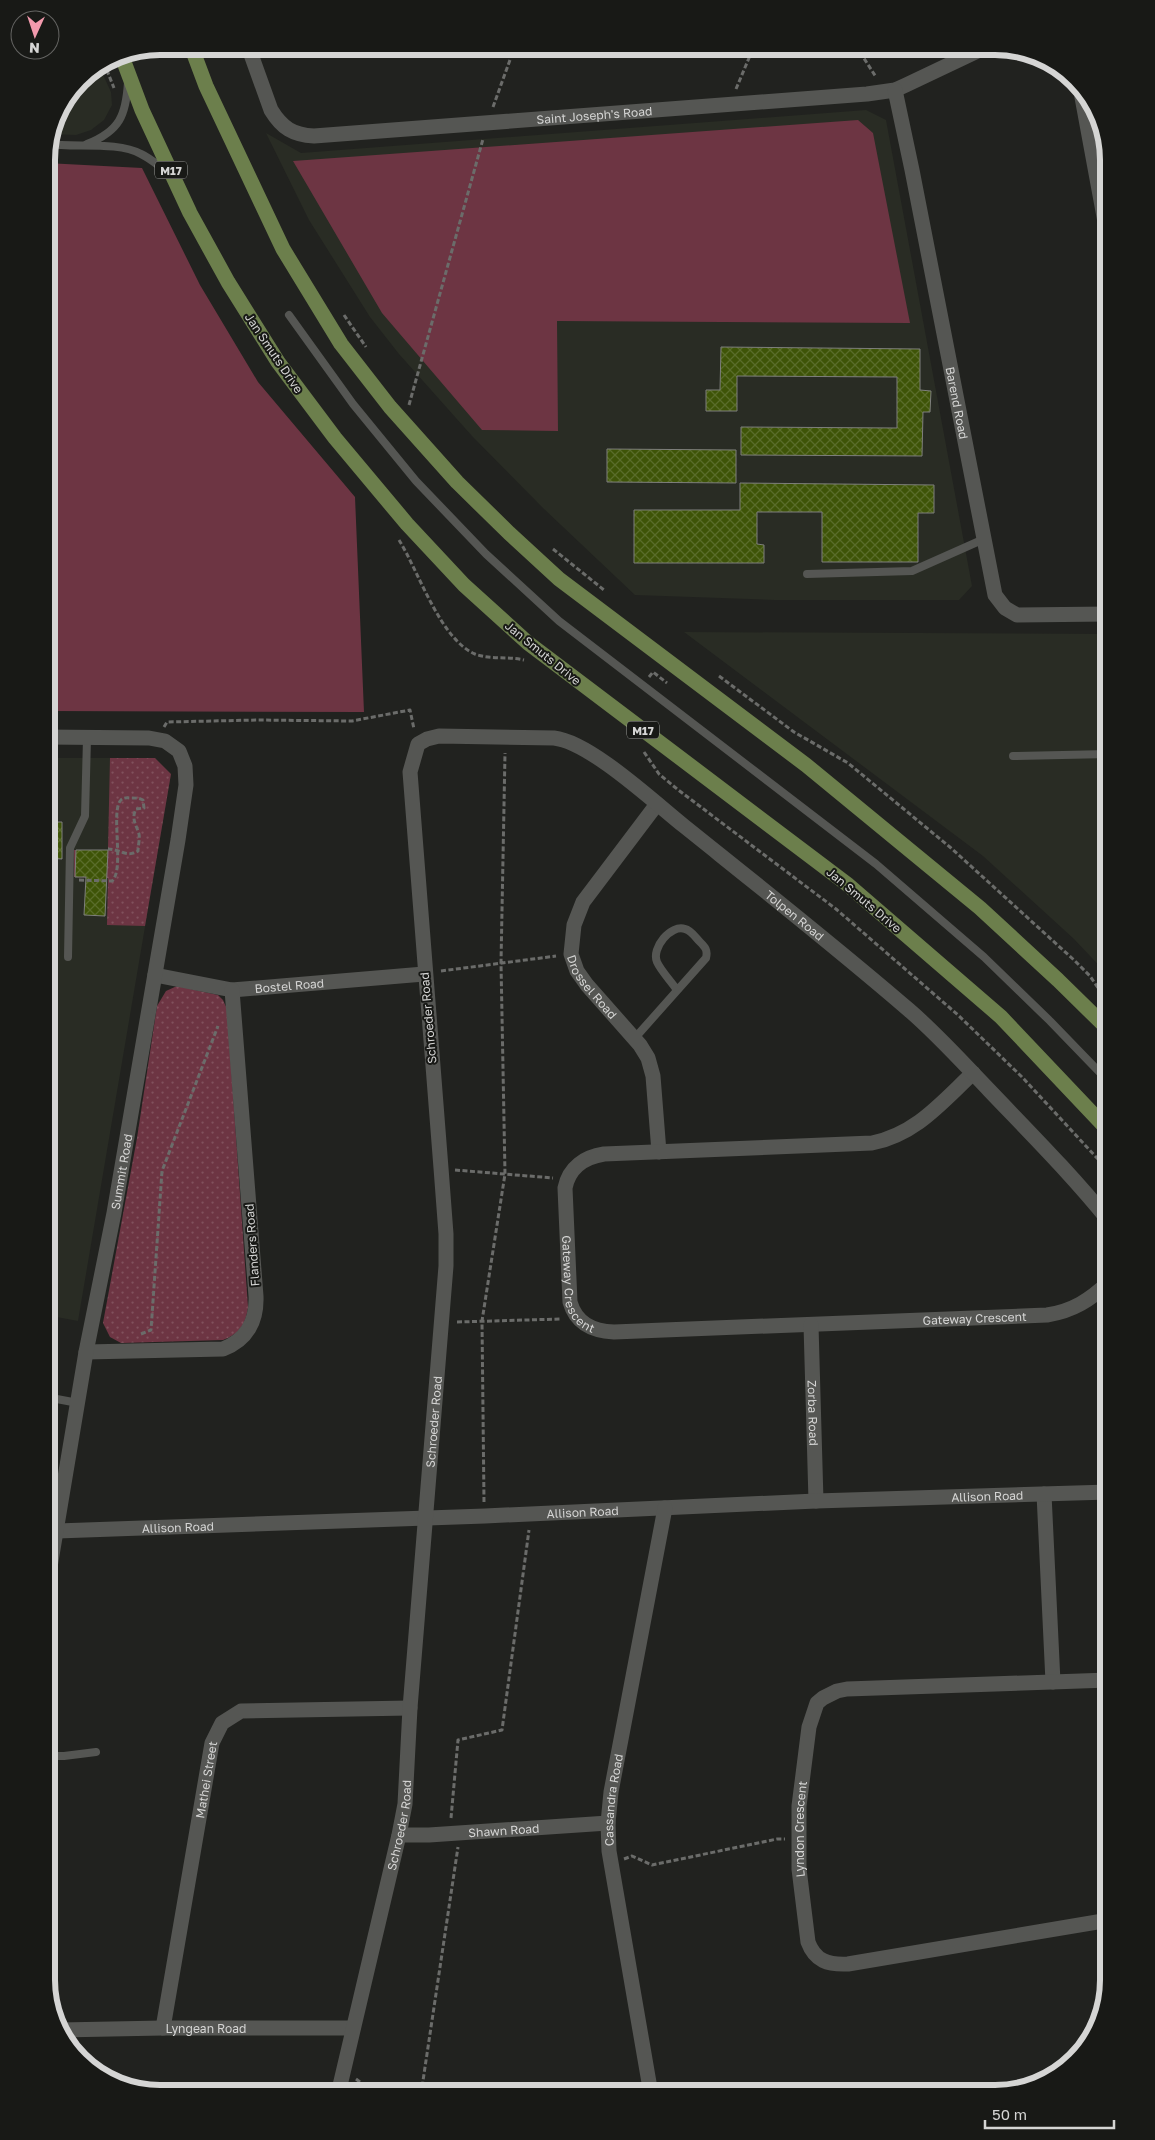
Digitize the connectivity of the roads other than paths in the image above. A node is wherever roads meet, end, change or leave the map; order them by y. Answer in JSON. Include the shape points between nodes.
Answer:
{"nodes":[{"id":1,"x":194,"y":55,"type":"edge"},
{"id":2,"x":251,"y":55,"type":"edge"},
{"id":3,"x":967,"y":55,"type":"edge"},
{"id":4,"x":124,"y":62,"type":"edge"},
{"id":5,"x":128,"y":74,"type":"junction"},
{"id":6,"x":895,"y":90,"type":"junction"},
{"id":7,"x":1084,"y":104,"type":"edge"},
{"id":8,"x":56,"y":145,"type":"edge"},
{"id":9,"x":83,"y":146,"type":"junction"},
{"id":10,"x":1100,"y":175,"type":"edge"},
{"id":11,"x":174,"y":176,"type":"junction"},
{"id":12,"x":289,"y":315,"type":"dead end"},
{"id":13,"x":984,"y":539,"type":"junction"},
{"id":14,"x":807,"y":574,"type":"dead end"},
{"id":15,"x":1100,"y":614,"type":"edge"},
{"id":16,"x":55,"y":737,"type":"edge"},
{"id":17,"x":87,"y":738,"type":"junction"},
{"id":18,"x":418,"y":744,"type":"joint"},
{"id":19,"x":1100,"y":754,"type":"edge"},
{"id":20,"x":1012,"y":756,"type":"dead end"},
{"id":21,"x":656,"y":804,"type":"junction"},
{"id":22,"x":68,"y":957,"type":"dead end"},
{"id":23,"x":424,"y":974,"type":"junction"},
{"id":24,"x":155,"y":975,"type":"junction"},
{"id":25,"x":232,"y":990,"type":"junction"},
{"id":26,"x":677,"y":990,"type":"junction"},
{"id":27,"x":1100,"y":1021,"type":"edge"},
{"id":28,"x":634,"y":1039,"type":"junction"},
{"id":29,"x":1100,"y":1073,"type":"edge"},
{"id":30,"x":973,"y":1074,"type":"junction"},
{"id":31,"x":1100,"y":1122,"type":"edge"},
{"id":32,"x":659,"y":1152,"type":"junction"},
{"id":33,"x":1100,"y":1211,"type":"edge"},
{"id":34,"x":1100,"y":1290,"type":"edge"},
{"id":35,"x":811,"y":1325,"type":"junction"},
{"id":36,"x":86,"y":1352,"type":"junction"},
{"id":37,"x":55,"y":1399,"type":"edge"},
{"id":38,"x":78,"y":1403,"type":"junction"},
{"id":39,"x":1100,"y":1492,"type":"edge"},
{"id":40,"x":1044,"y":1494,"type":"junction"},
{"id":41,"x":816,"y":1500,"type":"junction"},
{"id":42,"x":665,"y":1508,"type":"junction"},
{"id":43,"x":426,"y":1519,"type":"junction"},
{"id":44,"x":57,"y":1531,"type":"junction"},
{"id":45,"x":55,"y":1542,"type":"edge"},
{"id":46,"x":1100,"y":1680,"type":"edge"},
{"id":47,"x":1053,"y":1682,"type":"junction"},
{"id":48,"x":410,"y":1708,"type":"junction"},
{"id":49,"x":96,"y":1752,"type":"dead end"},
{"id":50,"x":55,"y":1755,"type":"edge"},
{"id":51,"x":608,"y":1823,"type":"junction"},
{"id":52,"x":400,"y":1835,"type":"junction"},
{"id":53,"x":1100,"y":1922,"type":"edge"},
{"id":54,"x":163,"y":2028,"type":"junction"},
{"id":55,"x":352,"y":2028,"type":"junction"},
{"id":56,"x":68,"y":2030,"type":"edge"},
{"id":57,"x":340,"y":2085,"type":"edge"},
{"id":58,"x":649,"y":2085,"type":"edge"}],
"edges":[{"from":1,"to":27,"type":"main road","via":[[283,249],[341,344],[404,423],[457,482],[559,579],[806,765],[980,908]]},
{"from":2,"to":6,"type":"street","name":"Saint Joseph's Road","via":[[277,120],[291,132],[314,136]]},
{"from":3,"to":6,"type":"street","name":"Saint Joseph's Road"},
{"from":4,"to":5,"type":"main road","name":"Jan Smuts Drive","number":"M17"},
{"from":5,"to":9,"type":"lane","via":[[127,103],[122,118],[102,138]]},
{"from":5,"to":11,"type":"main road","name":"Jan Smuts Drive","number":"M17"},
{"from":6,"to":13,"type":"street","name":"Barend Road"},
{"from":7,"to":10,"type":"street"},
{"from":8,"to":9,"type":"lane"},
{"from":9,"to":11,"type":"lane","via":[[140,152]]},
{"from":11,"to":31,"type":"main road","name":"Jan Smuts Drive","number":"M17","via":[[190,213],[228,282],[278,362],[400,517],[464,585],[528,644],[847,884],[1001,1017]]},
{"from":12,"to":29,"type":"lane","via":[[353,404],[416,481],[486,554],[559,621],[876,864],[984,957]]},
{"from":13,"to":14,"type":"lane","via":[[912,571]]},
{"from":13,"to":15,"type":"street","name":"Barend Road","via":[[995,595],[1011,612],[1017,615]]},
{"from":16,"to":17,"type":"street"},
{"from":17,"to":22,"type":"lane","via":[[85,816],[70,848]]},
{"from":17,"to":24,"type":"street","name":"Summit Road","via":[[157,740],[179,751],[185,766],[186,785]]},
{"from":18,"to":21,"type":"street","name":"Tolpen Road","via":[[439,736],[570,741]]},
{"from":18,"to":23,"type":"street","name":"Schroeder Road","via":[[410,772]]},
{"from":19,"to":20,"type":"lane"},
{"from":21,"to":28,"type":"street","name":"Drossel Road","via":[[583,902],[574,925],[571,954],[577,972]]},
{"from":21,"to":30,"type":"street","name":"Tolpen Road","via":[[910,1010]]},
{"from":23,"to":25,"type":"street","name":"Bostel Road"},
{"from":23,"to":43,"type":"street","name":"Schroeder Road","via":[[446,1234]]},
{"from":24,"to":25,"type":"street","name":"Bostel Road"},
{"from":24,"to":36,"type":"street","name":"Summit Road","via":[[114,1213]]},
{"from":25,"to":36,"type":"street","name":"Flanders Road","via":[[256,1296],[253,1322],[242,1338],[223,1349]]},
{"from":26,"to":26,"type":"lane","via":[[707,955],[704,946],[683,928],[674,930],[656,952],[658,964]]},
{"from":26,"to":28,"type":"lane"},
{"from":28,"to":32,"type":"street","name":"Drossel Road","via":[[648,1058],[653,1076]]},
{"from":30,"to":32,"type":"street","via":[[920,1123],[887,1140]]},
{"from":30,"to":33,"type":"street","name":"Tolpen Road"},
{"from":32,"to":35,"type":"street","name":"Gateway Crescent","via":[[590,1157],[573,1169],[566,1179],[564,1202],[570,1302],[578,1319],[597,1330],[614,1332]]},
{"from":34,"to":35,"type":"street","name":"Gateway Crescent","via":[[1090,1299],[1059,1313]]},
{"from":35,"to":41,"type":"street","name":"Zorba Road"},
{"from":36,"to":38,"type":"street","name":"Summit Road"},
{"from":37,"to":38,"type":"lane"},
{"from":38,"to":44,"type":"street","name":"Summit Road"},
{"from":39,"to":40,"type":"street","name":"Allison Road"},
{"from":40,"to":41,"type":"street","name":"Allison Road"},
{"from":40,"to":47,"type":"street"},
{"from":41,"to":42,"type":"street","name":"Allison Road"},
{"from":42,"to":43,"type":"street","name":"Allison Road"},
{"from":42,"to":51,"type":"street","name":"Cassandra Road"},
{"from":43,"to":44,"type":"street","name":"Allison Road"},
{"from":43,"to":48,"type":"street","name":"Schroeder Road"},
{"from":44,"to":45,"type":"street","name":"Summit Road"},
{"from":46,"to":47,"type":"street","name":"Lyndon Crescent"},
{"from":47,"to":53,"type":"street","name":"Lyndon Crescent","via":[[847,1689],[817,1703],[809,1727],[799,1806],[799,1869],[808,1942],[818,1959],[828,1964],[848,1964]]},
{"from":48,"to":52,"type":"street","name":"Schroeder Road","via":[[405,1804]]},
{"from":48,"to":54,"type":"street","name":"Mathei Street","via":[[240,1712],[222,1722],[212,1743]]},
{"from":49,"to":50,"type":"lane"},
{"from":51,"to":52,"type":"street","name":"Shawn Road"},
{"from":51,"to":58,"type":"street","name":"Cassandra Road"},
{"from":52,"to":55,"type":"street","name":"Schroeder Road"},
{"from":54,"to":55,"type":"street","name":"Lyngean Road"},
{"from":54,"to":56,"type":"street","name":"Lyngean Road"},
{"from":55,"to":57,"type":"street","name":"Schroeder Road"}]}
